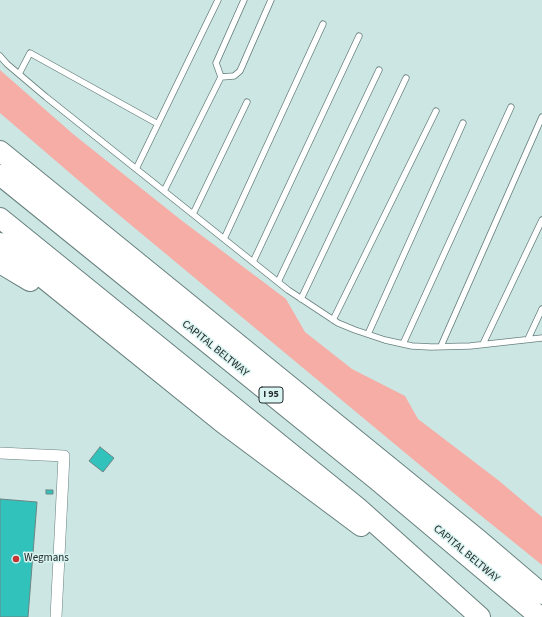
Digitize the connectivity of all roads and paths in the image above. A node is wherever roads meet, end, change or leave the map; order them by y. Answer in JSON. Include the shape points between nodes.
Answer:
{"nodes":[{"id":1,"x":218,"y":0,"type":"edge"},
{"id":2,"x":244,"y":0,"type":"edge"},
{"id":3,"x":271,"y":0,"type":"edge"},
{"id":4,"x":324,"y":24,"type":"dead end"},
{"id":5,"x":359,"y":36,"type":"dead end"},
{"id":6,"x":0,"y":56,"type":"edge"},
{"id":7,"x":379,"y":70,"type":"dead end"},
{"id":8,"x":19,"y":74,"type":"junction"},
{"id":9,"x":221,"y":77,"type":"junction"},
{"id":10,"x":406,"y":78,"type":"dead end"},
{"id":11,"x":247,"y":102,"type":"dead end"},
{"id":12,"x":511,"y":107,"type":"dead end"},
{"id":13,"x":436,"y":111,"type":"dead end"},
{"id":14,"x":542,"y":117,"type":"edge"},
{"id":15,"x":463,"y":123,"type":"dead end"},
{"id":16,"x":158,"y":124,"type":"junction"},
{"id":17,"x":0,"y":142,"type":"edge"},
{"id":18,"x":0,"y":151,"type":"edge"},
{"id":19,"x":136,"y":168,"type":"junction"},
{"id":20,"x":0,"y":175,"type":"edge"},
{"id":21,"x":44,"y":187,"type":"junction"},
{"id":22,"x":164,"y":191,"type":"junction"},
{"id":23,"x":193,"y":214,"type":"junction"},
{"id":24,"x":0,"y":218,"type":"edge"},
{"id":25,"x":542,"y":220,"type":"edge"},
{"id":26,"x":224,"y":239,"type":"junction"},
{"id":27,"x":0,"y":243,"type":"edge"},
{"id":28,"x":253,"y":262,"type":"junction"},
{"id":29,"x":0,"y":263,"type":"edge"},
{"id":30,"x":278,"y":282,"type":"junction"},
{"id":31,"x":301,"y":299,"type":"junction"},
{"id":32,"x":542,"y":309,"type":"edge"},
{"id":33,"x":333,"y":320,"type":"junction"},
{"id":34,"x":97,"y":321,"type":"junction"},
{"id":35,"x":368,"y":334,"type":"junction"},
{"id":36,"x":542,"y":338,"type":"edge"},
{"id":37,"x":528,"y":339,"type":"junction"},
{"id":38,"x":403,"y":344,"type":"junction"},
{"id":39,"x":483,"y":344,"type":"junction"},
{"id":40,"x":441,"y":346,"type":"junction"},
{"id":41,"x":0,"y":453,"type":"edge"},
{"id":42,"x":542,"y":594,"type":"edge"},
{"id":43,"x":460,"y":600,"type":"junction"},
{"id":44,"x":56,"y":617,"type":"edge"},
{"id":45,"x":480,"y":617,"type":"edge"},
{"id":46,"x":540,"y":617,"type":"edge"}],
"edges":[{"from":1,"to":16,"type":"lane"},
{"from":2,"to":9,"type":"lane","via":[[216,63]]},
{"from":3,"to":9,"type":"lane","via":[[240,71],[234,76]]},
{"from":4,"to":26,"type":"lane"},
{"from":5,"to":28,"type":"lane"},
{"from":6,"to":8,"type":"lane"},
{"from":7,"to":30,"type":"lane"},
{"from":8,"to":16,"type":"lane","via":[[30,53]]},
{"from":8,"to":19,"type":"lane"},
{"from":9,"to":22,"type":"lane"},
{"from":10,"to":31,"type":"lane"},
{"from":11,"to":23,"type":"lane"},
{"from":12,"to":38,"type":"lane"},
{"from":13,"to":33,"type":"lane"},
{"from":14,"to":40,"type":"lane"},
{"from":15,"to":35,"type":"lane"},
{"from":16,"to":19,"type":"lane"},
{"from":17,"to":21,"type":"highway"},
{"from":18,"to":21,"type":"highway"},
{"from":19,"to":22,"type":"lane"},
{"from":20,"to":46,"type":"highway","name":"CAPITAL BELTWAY","number":"I 95","via":[[371,475]]},
{"from":21,"to":42,"type":"highway"},
{"from":22,"to":23,"type":"lane"},
{"from":23,"to":26,"type":"lane"},
{"from":24,"to":43,"type":"highway","via":[[357,506]]},
{"from":25,"to":39,"type":"lane"},
{"from":26,"to":28,"type":"lane"},
{"from":27,"to":34,"type":"highway"},
{"from":28,"to":30,"type":"lane"},
{"from":29,"to":34,"type":"highway"},
{"from":30,"to":31,"type":"lane"},
{"from":31,"to":33,"type":"lane"},
{"from":32,"to":37,"type":"lane"},
{"from":33,"to":35,"type":"lane"},
{"from":34,"to":43,"type":"highway","via":[[223,424]]},
{"from":35,"to":38,"type":"lane"},
{"from":36,"to":37,"type":"lane"},
{"from":37,"to":39,"type":"lane"},
{"from":38,"to":40,"type":"lane"},
{"from":39,"to":40,"type":"lane"},
{"from":41,"to":44,"type":"street","via":[[64,456]]},
{"from":43,"to":45,"type":"highway"}]}
